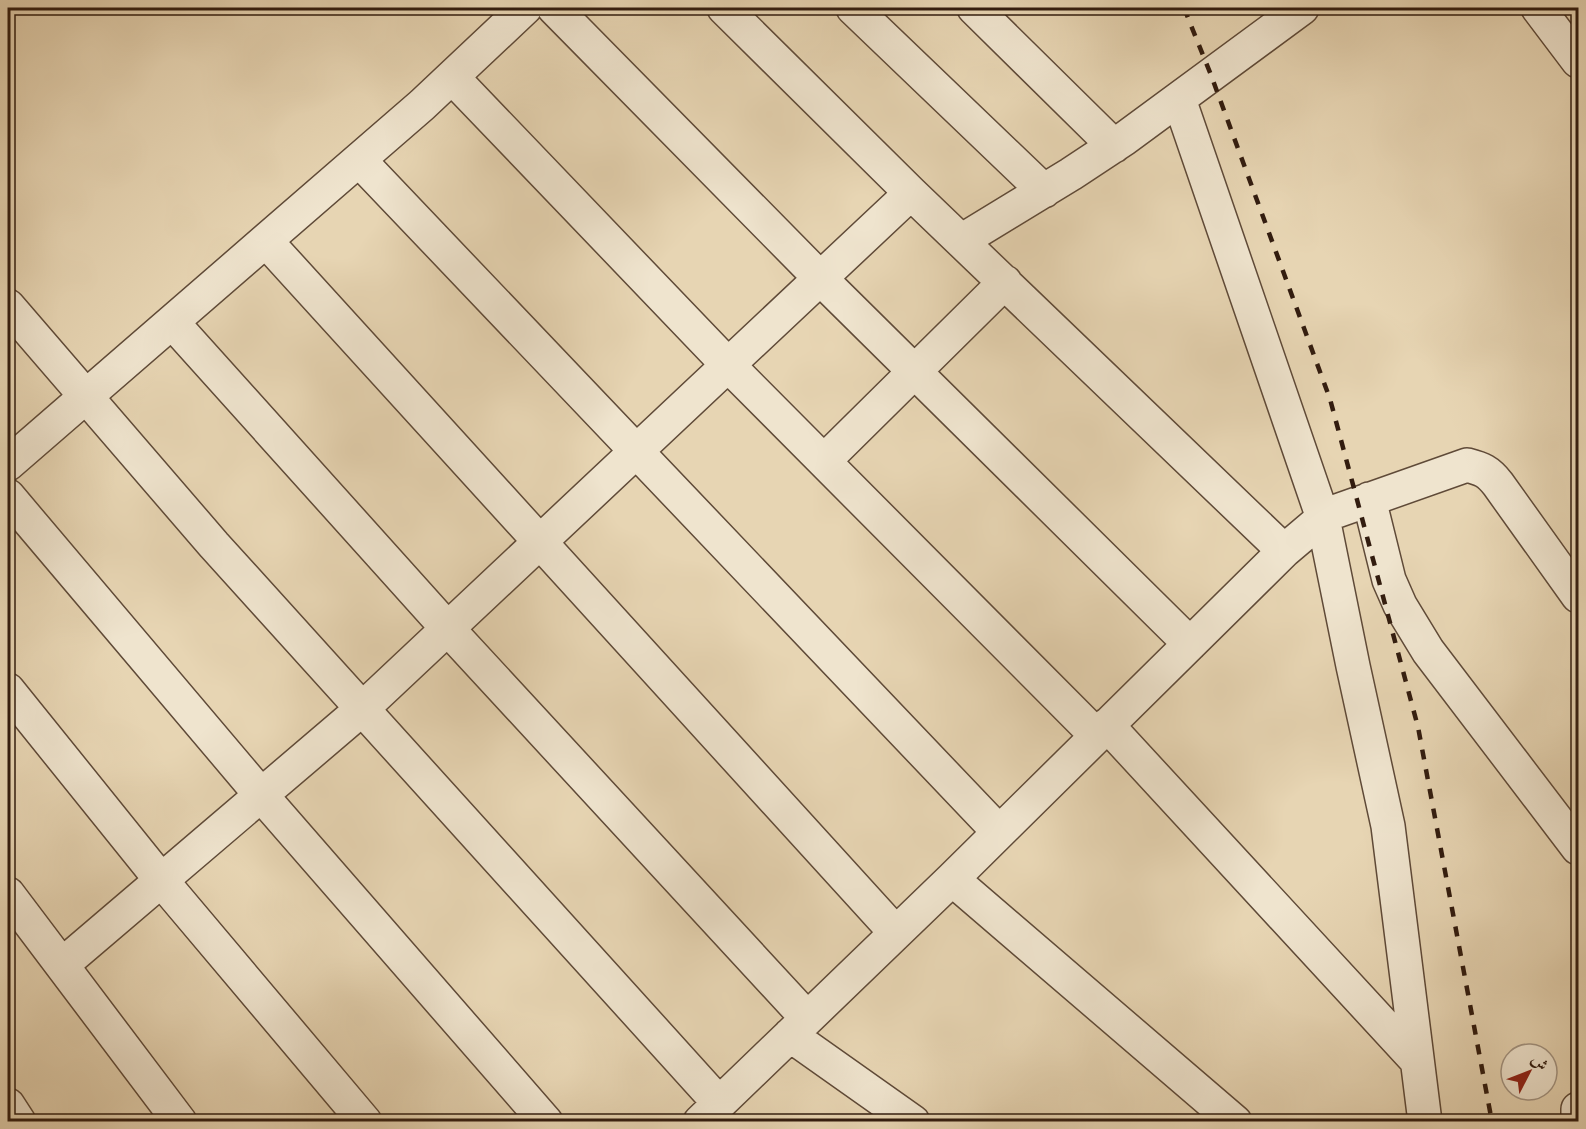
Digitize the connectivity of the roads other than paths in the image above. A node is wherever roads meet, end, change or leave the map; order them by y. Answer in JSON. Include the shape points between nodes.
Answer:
{"nodes":[{"id":1,"x":525,"y":8,"type":"edge"},
{"id":2,"x":554,"y":8,"type":"edge"},
{"id":3,"x":724,"y":8,"type":"edge"},
{"id":4,"x":853,"y":8,"type":"edge"},
{"id":5,"x":974,"y":8,"type":"edge"},
{"id":6,"x":1302,"y":8,"type":"edge"},
{"id":7,"x":1538,"y":8,"type":"edge"},
{"id":8,"x":1578,"y":61,"type":"edge"},
{"id":9,"x":452,"y":77,"type":"junction"},
{"id":10,"x":1179,"y":99,"type":"junction"},
{"id":11,"x":1114,"y":146,"type":"junction"},
{"id":12,"x":359,"y":160,"type":"junction"},
{"id":13,"x":1044,"y":190,"type":"junction"},
{"id":14,"x":911,"y":193,"type":"junction"},
{"id":15,"x":266,"y":241,"type":"junction"},
{"id":16,"x":961,"y":241,"type":"junction"},
{"id":17,"x":820,"y":278,"type":"junction"},
{"id":18,"x":1005,"y":282,"type":"junction"},
{"id":19,"x":8,"y":306,"type":"edge"},
{"id":20,"x":172,"y":322,"type":"junction"},
{"id":21,"x":728,"y":365,"type":"junction"},
{"id":22,"x":915,"y":372,"type":"junction"},
{"id":23,"x":86,"y":397,"type":"junction"},
{"id":24,"x":635,"y":452,"type":"junction"},
{"id":25,"x":824,"y":461,"type":"junction"},
{"id":26,"x":8,"y":464,"type":"edge"},
{"id":27,"x":8,"y":496,"type":"edge"},
{"id":28,"x":1369,"y":499,"type":"junction"},
{"id":29,"x":1323,"y":518,"type":"junction"},
{"id":30,"x":540,"y":541,"type":"junction"},
{"id":31,"x":1284,"y":551,"type":"junction"},
{"id":32,"x":1578,"y":596,"type":"edge"},
{"id":33,"x":448,"y":628,"type":"junction"},
{"id":34,"x":1190,"y":644,"type":"junction"},
{"id":35,"x":8,"y":690,"type":"edge"},
{"id":36,"x":362,"y":709,"type":"junction"},
{"id":37,"x":1102,"y":730,"type":"junction"},
{"id":38,"x":261,"y":795,"type":"junction"},
{"id":39,"x":999,"y":832,"type":"junction"},
{"id":40,"x":1578,"y":848,"type":"edge"},
{"id":41,"x":952,"y":879,"type":"junction"},
{"id":42,"x":161,"y":880,"type":"junction"},
{"id":43,"x":8,"y":894,"type":"edge"},
{"id":44,"x":896,"y":933,"type":"junction"},
{"id":45,"x":62,"y":965,"type":"junction"},
{"id":46,"x":799,"y":1027,"type":"junction"},
{"id":47,"x":1417,"y":1061,"type":"junction"},
{"id":48,"x":8,"y":1105,"type":"edge"},
{"id":49,"x":1578,"y":1109,"type":"edge"},
{"id":50,"x":709,"y":1112,"type":"edge"},
{"id":51,"x":1578,"y":1120,"type":"edge"},
{"id":52,"x":19,"y":1122,"type":"edge"},
{"id":53,"x":180,"y":1122,"type":"edge"},
{"id":54,"x":364,"y":1122,"type":"edge"},
{"id":55,"x":546,"y":1122,"type":"edge"},
{"id":56,"x":913,"y":1122,"type":"edge"},
{"id":57,"x":1235,"y":1122,"type":"edge"},
{"id":58,"x":1425,"y":1122,"type":"edge"}],
"edges":[{"from":1,"to":9,"type":"street"},
{"from":2,"to":17,"type":"street"},
{"from":3,"to":14,"type":"street"},
{"from":4,"to":13,"type":"street"},
{"from":5,"to":11,"type":"street"},
{"from":6,"to":10,"type":"street"},
{"from":7,"to":8,"type":"street"},
{"from":9,"to":12,"type":"street"},
{"from":9,"to":21,"type":"street"},
{"from":10,"to":11,"type":"street"},
{"from":10,"to":29,"type":"street"},
{"from":11,"to":13,"type":"street"},
{"from":12,"to":15,"type":"street"},
{"from":12,"to":24,"type":"street"},
{"from":13,"to":16,"type":"street"},
{"from":14,"to":16,"type":"street"},
{"from":14,"to":17,"type":"street"},
{"from":15,"to":20,"type":"street"},
{"from":15,"to":30,"type":"street"},
{"from":16,"to":18,"type":"street"},
{"from":17,"to":21,"type":"street"},
{"from":17,"to":22,"type":"street"},
{"from":18,"to":22,"type":"street"},
{"from":18,"to":31,"type":"street"},
{"from":19,"to":23,"type":"street"},
{"from":20,"to":23,"type":"street"},
{"from":20,"to":33,"type":"street"},
{"from":21,"to":24,"type":"street"},
{"from":21,"to":25,"type":"street"},
{"from":22,"to":25,"type":"street"},
{"from":22,"to":34,"type":"street"},
{"from":23,"to":26,"type":"street"},
{"from":23,"to":36,"type":"street"},
{"from":24,"to":30,"type":"street"},
{"from":24,"to":39,"type":"street"},
{"from":25,"to":37,"type":"street"},
{"from":27,"to":38,"type":"street"},
{"from":28,"to":29,"type":"street"},
{"from":28,"to":32,"type":"street","via":[[1467,465],[1481,468],[1491,474]]},
{"from":28,"to":40,"type":"street","via":[[1389,580],[1400,605],[1428,651]]},
{"from":29,"to":31,"type":"street"},
{"from":29,"to":47,"type":"street","via":[[1388,826]]},
{"from":30,"to":33,"type":"street"},
{"from":30,"to":44,"type":"street"},
{"from":31,"to":34,"type":"street"},
{"from":33,"to":36,"type":"street"},
{"from":33,"to":46,"type":"street"},
{"from":34,"to":37,"type":"street"},
{"from":35,"to":42,"type":"street"},
{"from":36,"to":38,"type":"street"},
{"from":36,"to":50,"type":"street"},
{"from":37,"to":39,"type":"street"},
{"from":37,"to":47,"type":"street"},
{"from":38,"to":42,"type":"street"},
{"from":38,"to":55,"type":"street"},
{"from":39,"to":41,"type":"street"},
{"from":41,"to":44,"type":"street"},
{"from":41,"to":57,"type":"street"},
{"from":42,"to":45,"type":"street"},
{"from":42,"to":54,"type":"street"},
{"from":43,"to":45,"type":"street"},
{"from":44,"to":46,"type":"street"},
{"from":45,"to":53,"type":"street"},
{"from":46,"to":50,"type":"street"},
{"from":46,"to":56,"type":"street"},
{"from":47,"to":58,"type":"street"},
{"from":48,"to":52,"type":"street"},
{"from":49,"to":51,"type":"street"}]}
